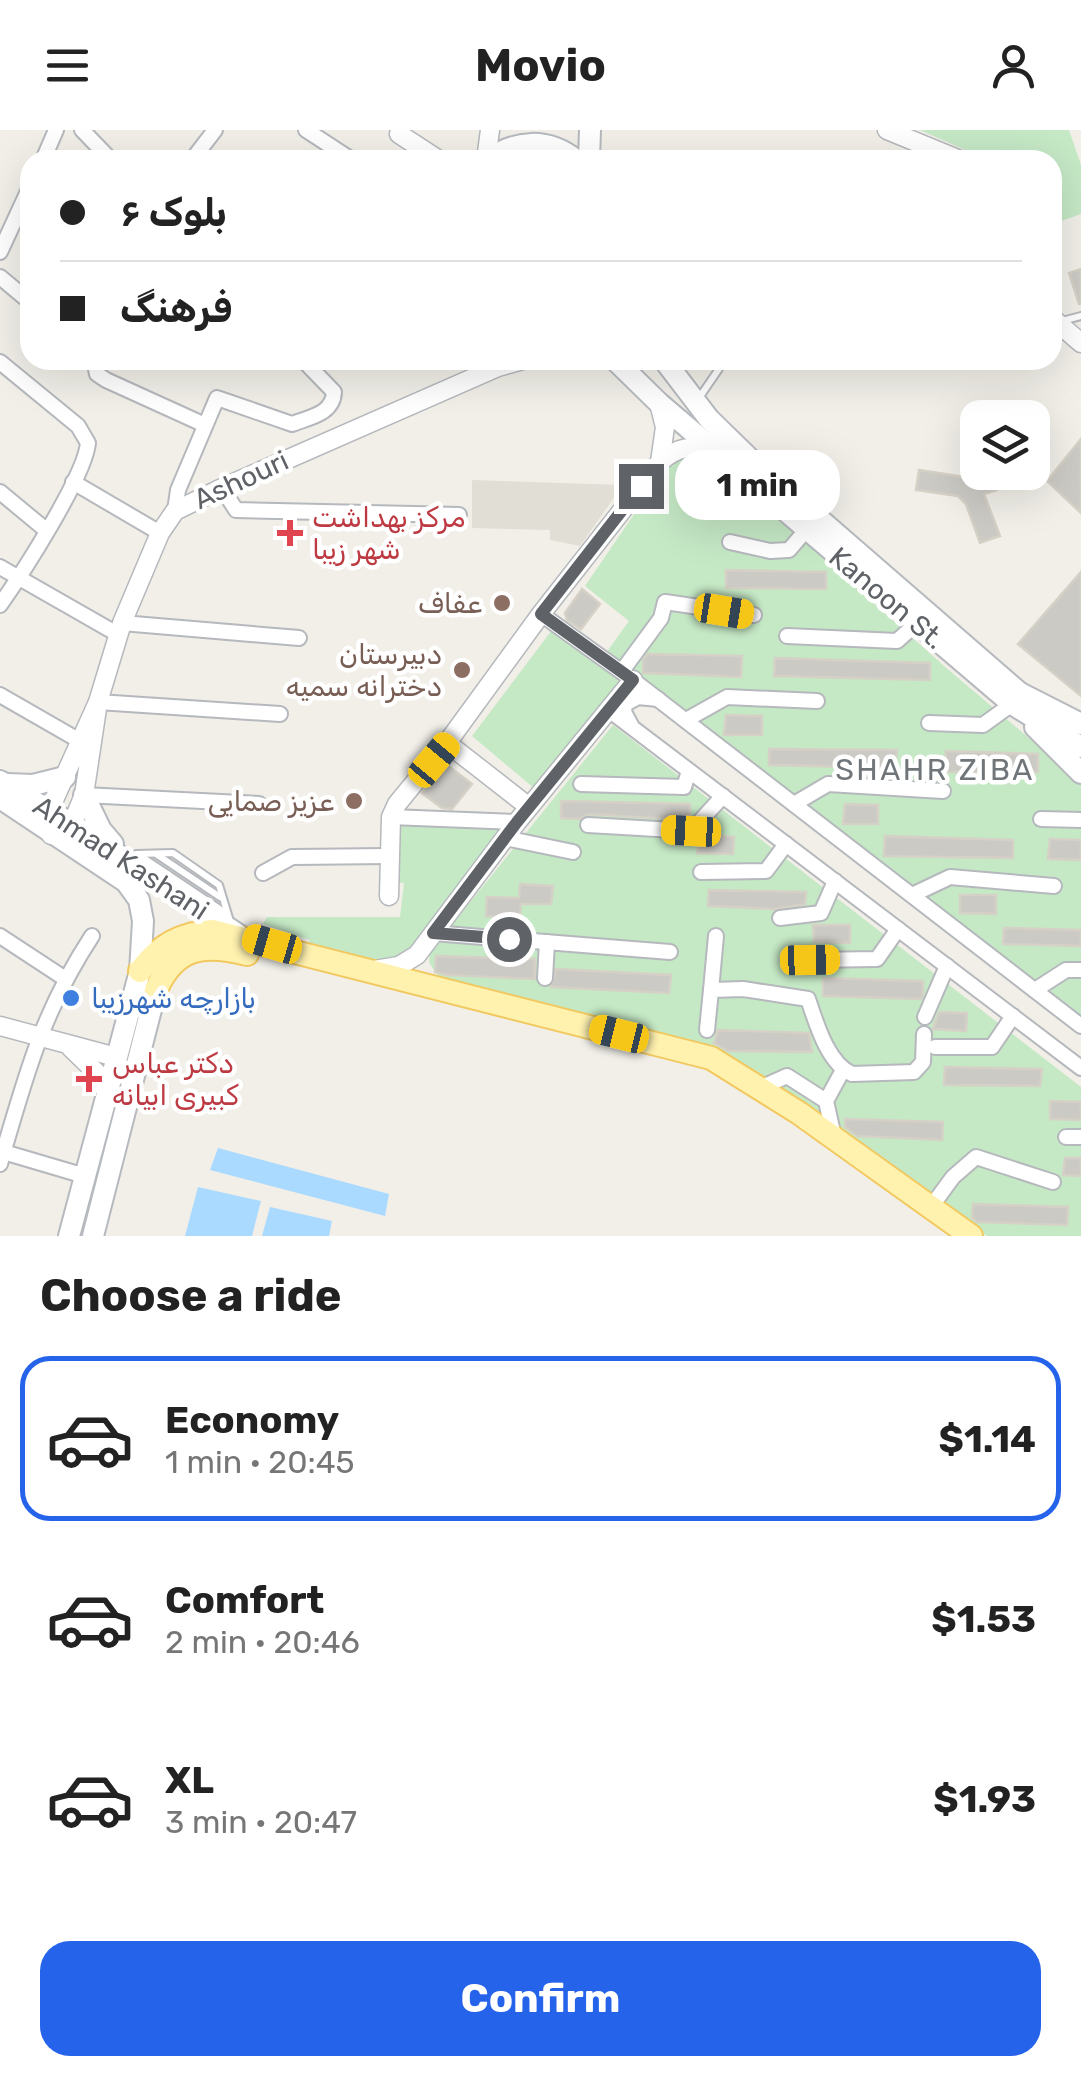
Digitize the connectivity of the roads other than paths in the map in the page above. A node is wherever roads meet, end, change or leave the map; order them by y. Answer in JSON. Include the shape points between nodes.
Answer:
{"nodes":[{"id":1,"x":82,"y":130,"type":"edge"},
{"id":2,"x":215,"y":130,"type":"edge"},
{"id":3,"x":306,"y":130,"type":"edge"},
{"id":4,"x":887,"y":130,"type":"edge"},
{"id":5,"x":398,"y":132,"type":"edge"},
{"id":6,"x":530,"y":134,"type":"edge"},
{"id":7,"x":101,"y":150,"type":"edge"},
{"id":8,"x":200,"y":150,"type":"edge"},
{"id":9,"x":337,"y":150,"type":"edge"},
{"id":10,"x":425,"y":150,"type":"edge"},
{"id":11,"x":504,"y":150,"type":"edge"},
{"id":12,"x":559,"y":150,"type":"edge"},
{"id":13,"x":936,"y":150,"type":"edge"},
{"id":14,"x":20,"y":209,"type":"edge"},
{"id":15,"x":0,"y":252,"type":"edge"},
{"id":16,"x":0,"y":278,"type":"edge"},
{"id":17,"x":20,"y":294,"type":"edge"},
{"id":18,"x":0,"y":362,"type":"edge"},
{"id":19,"x":95,"y":370,"type":"edge"},
{"id":20,"x":313,"y":370,"type":"edge"},
{"id":21,"x":487,"y":370,"type":"edge"},
{"id":22,"x":624,"y":370,"type":"edge"},
{"id":23,"x":671,"y":370,"type":"edge"},
{"id":24,"x":719,"y":370,"type":"edge"},
{"id":25,"x":658,"y":403,"type":"junction"},
{"id":26,"x":695,"y":403,"type":"junction"},
{"id":27,"x":205,"y":425,"type":"junction"},
{"id":28,"x":713,"y":450,"type":"junction"},
{"id":29,"x":660,"y":462,"type":"junction"},
{"id":30,"x":753,"y":472,"type":"junction"},
{"id":31,"x":72,"y":482,"type":"junction"},
{"id":32,"x":222,"y":488,"type":"junction"},
{"id":33,"x":0,"y":492,"type":"edge"},
{"id":34,"x":786,"y":500,"type":"junction"},
{"id":35,"x":175,"y":511,"type":"junction"},
{"id":36,"x":459,"y":515,"type":"dead end"},
{"id":37,"x":806,"y":529,"type":"junction"},
{"id":38,"x":46,"y":530,"type":"junction"},
{"id":39,"x":160,"y":533,"type":"junction"},
{"id":40,"x":730,"y":542,"type":"dead end"},
{"id":41,"x":0,"y":567,"type":"edge"},
{"id":42,"x":18,"y":580,"type":"junction"},
{"id":43,"x":0,"y":604,"type":"edge"},
{"id":44,"x":541,"y":614,"type":"junction"},
{"id":45,"x":754,"y":616,"type":"dead end"},
{"id":46,"x":917,"y":623,"type":"junction"},
{"id":47,"x":120,"y":629,"type":"junction"},
{"id":48,"x":787,"y":636,"type":"dead end"},
{"id":49,"x":298,"y":638,"type":"dead end"},
{"id":50,"x":627,"y":676,"type":"junction"},
{"id":51,"x":0,"y":695,"type":"edge"},
{"id":52,"x":1016,"y":698,"type":"junction"},
{"id":53,"x":658,"y":699,"type":"junction"},
{"id":54,"x":98,"y":702,"type":"junction"},
{"id":55,"x":818,"y":702,"type":"dead end"},
{"id":56,"x":610,"y":710,"type":"junction"},
{"id":57,"x":280,"y":714,"type":"dead end"},
{"id":58,"x":686,"y":720,"type":"junction"},
{"id":59,"x":929,"y":724,"type":"dead end"},
{"id":60,"x":634,"y":729,"type":"junction"},
{"id":61,"x":1080,"y":737,"type":"edge"},
{"id":62,"x":80,"y":741,"type":"junction"},
{"id":63,"x":447,"y":744,"type":"junction"},
{"id":64,"x":689,"y":771,"type":"junction"},
{"id":65,"x":1081,"y":774,"type":"edge"},
{"id":66,"x":65,"y":778,"type":"junction"},
{"id":67,"x":581,"y":784,"type":"dead end"},
{"id":68,"x":943,"y":791,"type":"dead end"},
{"id":69,"x":84,"y":795,"type":"junction"},
{"id":70,"x":2,"y":796,"type":"edge"},
{"id":71,"x":723,"y":796,"type":"junction"},
{"id":72,"x":260,"y":804,"type":"dead end"},
{"id":73,"x":794,"y":804,"type":"junction"},
{"id":74,"x":49,"y":812,"type":"junction"},
{"id":75,"x":523,"y":815,"type":"junction"},
{"id":76,"x":391,"y":818,"type":"junction"},
{"id":77,"x":1041,"y":819,"type":"dead end"},
{"id":78,"x":1081,"y":820,"type":"edge"},
{"id":79,"x":72,"y":824,"type":"junction"},
{"id":80,"x":588,"y":825,"type":"dead end"},
{"id":81,"x":51,"y":835,"type":"junction"},
{"id":82,"x":505,"y":838,"type":"junction"},
{"id":83,"x":786,"y":844,"type":"junction"},
{"id":84,"x":573,"y":852,"type":"dead end"},
{"id":85,"x":389,"y":856,"type":"junction"},
{"id":86,"x":132,"y":857,"type":"junction"},
{"id":87,"x":264,"y":872,"type":"dead end"},
{"id":88,"x":701,"y":872,"type":"dead end"},
{"id":89,"x":835,"y":881,"type":"junction"},
{"id":90,"x":1054,"y":886,"type":"dead end"},
{"id":91,"x":912,"y":895,"type":"junction"},
{"id":92,"x":390,"y":896,"type":"dead end"},
{"id":93,"x":225,"y":912,"type":"junction"},
{"id":94,"x":780,"y":918,"type":"dead end"},
{"id":95,"x":898,"y":929,"type":"junction"},
{"id":96,"x":433,"y":933,"type":"junction"},
{"id":97,"x":0,"y":936,"type":"edge"},
{"id":98,"x":92,"y":936,"type":"dead end"},
{"id":99,"x":716,"y":936,"type":"dead end"},
{"id":100,"x":233,"y":942,"type":"junction"},
{"id":101,"x":547,"y":942,"type":"junction"},
{"id":102,"x":670,"y":952,"type":"dead end"},
{"id":103,"x":417,"y":955,"type":"junction"},
{"id":104,"x":810,"y":960,"type":"dead end"},
{"id":105,"x":946,"y":966,"type":"junction"},
{"id":106,"x":364,"y":970,"type":"junction"},
{"id":107,"x":1081,"y":970,"type":"edge"},
{"id":108,"x":140,"y":971,"type":"junction"},
{"id":109,"x":64,"y":978,"type":"junction"},
{"id":110,"x":545,"y":978,"type":"dead end"},
{"id":111,"x":438,"y":988,"type":"junction"},
{"id":112,"x":156,"y":990,"type":"joint"},
{"id":113,"x":711,"y":990,"type":"junction"},
{"id":114,"x":1035,"y":990,"type":"junction"},
{"id":115,"x":1012,"y":1016,"type":"junction"},
{"id":116,"x":925,"y":1017,"type":"dead end"},
{"id":117,"x":0,"y":1026,"type":"edge"},
{"id":118,"x":1081,"y":1026,"type":"edge"},
{"id":119,"x":707,"y":1030,"type":"dead end"},
{"id":120,"x":924,"y":1034,"type":"dead end"},
{"id":121,"x":38,"y":1036,"type":"junction"},
{"id":122,"x":67,"y":1044,"type":"junction"},
{"id":123,"x":936,"y":1047,"type":"dead end"},
{"id":124,"x":116,"y":1057,"type":"junction"},
{"id":125,"x":1081,"y":1068,"type":"edge"},
{"id":126,"x":842,"y":1070,"type":"junction"},
{"id":127,"x":760,"y":1088,"type":"junction"},
{"id":128,"x":106,"y":1093,"type":"junction"},
{"id":129,"x":826,"y":1101,"type":"junction"},
{"id":130,"x":834,"y":1138,"type":"junction"},
{"id":131,"x":1,"y":1156,"type":"edge"},
{"id":132,"x":85,"y":1176,"type":"junction"},
{"id":133,"x":1054,"y":1182,"type":"dead end"},
{"id":134,"x":930,"y":1208,"type":"junction"},
{"id":135,"x":70,"y":1236,"type":"edge"},
{"id":136,"x":93,"y":1236,"type":"edge"},
{"id":137,"x":944,"y":1236,"type":"edge"},
{"id":138,"x":971,"y":1236,"type":"edge"}],
"edges":[{"from":1,"to":7,"type":"street"},
{"from":2,"to":8,"type":"street"},
{"from":3,"to":9,"type":"street"},
{"from":4,"to":13,"type":"street"},
{"from":5,"to":10,"type":"street"},
{"from":6,"to":11,"type":"main road"},
{"from":6,"to":12,"type":"main road"},
{"from":14,"to":15,"type":"street"},
{"from":16,"to":17,"type":"street"},
{"from":18,"to":31,"type":"street","via":[[78,426],[88,443]]},
{"from":19,"to":27,"type":"street"},
{"from":20,"to":27,"type":"street","via":[[334,392],[327,410],[292,424],[217,398]]},
{"from":21,"to":32,"type":"street","name":"Ashouri"},
{"from":22,"to":25,"type":"main road","name":"Kanoon St."},
{"from":23,"to":26,"type":"main road","name":"Kanoon St."},
{"from":24,"to":26,"type":"lane"},
{"from":25,"to":28,"type":"main road","name":"Kanoon St."},
{"from":25,"to":29,"type":"street","via":[[665,426]]},
{"from":26,"to":30,"type":"main road","name":"Kanoon St."},
{"from":27,"to":35,"type":"street"},
{"from":28,"to":29,"type":"street","via":[[690,446]]},
{"from":28,"to":30,"type":"main road","name":"Kanoon St."},
{"from":29,"to":44,"type":"street"},
{"from":30,"to":34,"type":"main road","name":"Kanoon St."},
{"from":31,"to":38,"type":"street"},
{"from":31,"to":39,"type":"street"},
{"from":32,"to":35,"type":"street","name":"Ashouri"},
{"from":32,"to":36,"type":"street","via":[[236,510]]},
{"from":33,"to":38,"type":"street"},
{"from":34,"to":37,"type":"main road","name":"Kanoon St."},
{"from":34,"to":52,"type":"main road","name":"Kanoon St."},
{"from":35,"to":39,"type":"street","name":"Ashouri"},
{"from":37,"to":40,"type":"street","via":[[789,550]]},
{"from":37,"to":46,"type":"main road","name":"Kanoon St."},
{"from":38,"to":42,"type":"street"},
{"from":39,"to":47,"type":"street","name":"Ashouri"},
{"from":41,"to":42,"type":"street"},
{"from":42,"to":43,"type":"street"},
{"from":42,"to":47,"type":"street"},
{"from":44,"to":50,"type":"street"},
{"from":44,"to":63,"type":"street"},
{"from":45,"to":50,"type":"street","via":[[665,602]]},
{"from":46,"to":48,"type":"street","via":[[897,641]]},
{"from":46,"to":52,"type":"main road","name":"Kanoon St."},
{"from":47,"to":49,"type":"street"},
{"from":47,"to":54,"type":"street","name":"Ashouri"},
{"from":50,"to":53,"type":"street"},
{"from":50,"to":56,"type":"street"},
{"from":51,"to":62,"type":"street"},
{"from":52,"to":59,"type":"street","via":[[983,725]]},
{"from":52,"to":61,"type":"main road","name":"Kanoon St."},
{"from":52,"to":65,"type":"main road"},
{"from":53,"to":58,"type":"street"},
{"from":53,"to":60,"type":"street","via":[[625,704]]},
{"from":54,"to":57,"type":"street"},
{"from":54,"to":62,"type":"street"},
{"from":54,"to":69,"type":"street"},
{"from":55,"to":58,"type":"street","via":[[726,697]]},
{"from":56,"to":60,"type":"street"},
{"from":56,"to":75,"type":"street"},
{"from":58,"to":73,"type":"street"},
{"from":60,"to":64,"type":"street"},
{"from":62,"to":66,"type":"street"},
{"from":63,"to":75,"type":"street"},
{"from":63,"to":76,"type":"street"},
{"from":64,"to":67,"type":"street","via":[[684,787]]},
{"from":64,"to":71,"type":"street"},
{"from":66,"to":70,"type":"main road"},
{"from":66,"to":74,"type":"street"},
{"from":68,"to":73,"type":"street","via":[[828,784]]},
{"from":69,"to":72,"type":"street"},
{"from":69,"to":79,"type":"street"},
{"from":69,"to":86,"type":"main road","via":[[101,830]]},
{"from":70,"to":74,"type":"main road","name":"Ahmad Kashani"},
{"from":70,"to":81,"type":"main road","name":"Ahmad Kashani"},
{"from":71,"to":80,"type":"street","via":[[691,831]]},
{"from":71,"to":83,"type":"street"},
{"from":73,"to":91,"type":"street"},
{"from":74,"to":79,"type":"main road","name":"Ahmad Kashani"},
{"from":74,"to":81,"type":"street"},
{"from":75,"to":76,"type":"street"},
{"from":75,"to":82,"type":"street"},
{"from":76,"to":85,"type":"street"},
{"from":77,"to":78,"type":"street"},
{"from":79,"to":81,"type":"street"},
{"from":79,"to":86,"type":"main road","name":"Ahmad Kashani"},
{"from":81,"to":108,"type":"main road","name":"Ahmad Kashani","via":[[126,882],[139,900]]},
{"from":82,"to":84,"type":"street"},
{"from":82,"to":96,"type":"street"},
{"from":83,"to":88,"type":"street","via":[[766,871]]},
{"from":83,"to":89,"type":"street"},
{"from":85,"to":87,"type":"street","via":[[292,858]]},
{"from":85,"to":92,"type":"street"},
{"from":86,"to":93,"type":"lane"},
{"from":86,"to":93,"type":"lane","via":[[154,854],[222,897]]},
{"from":86,"to":100,"type":"main road","name":"Ahmad Kashani"},
{"from":89,"to":94,"type":"street","via":[[822,913]]},
{"from":89,"to":95,"type":"street"},
{"from":90,"to":91,"type":"street","via":[[950,877]]},
{"from":91,"to":114,"type":"street"},
{"from":93,"to":100,"type":"lane"},
{"from":95,"to":104,"type":"street","via":[[877,959]]},
{"from":95,"to":105,"type":"street"},
{"from":96,"to":101,"type":"street"},
{"from":96,"to":103,"type":"street"},
{"from":97,"to":109,"type":"street"},
{"from":98,"to":109,"type":"street"},
{"from":99,"to":113,"type":"street"},
{"from":100,"to":106,"type":"main road"},
{"from":100,"to":108,"type":"main road","via":[[212,931],[181,937]]},
{"from":100,"to":112,"type":"main road","via":[[175,960]]},
{"from":100,"to":137,"type":"main road","via":[[704,1070]]},
{"from":101,"to":102,"type":"street"},
{"from":101,"to":110,"type":"street"},
{"from":103,"to":106,"type":"street","via":[[400,966]]},
{"from":103,"to":111,"type":"street"},
{"from":105,"to":115,"type":"street"},
{"from":105,"to":116,"type":"street"},
{"from":106,"to":111,"type":"main road"},
{"from":107,"to":114,"type":"street","via":[[1066,970]]},
{"from":108,"to":124,"type":"main road"},
{"from":109,"to":121,"type":"street"},
{"from":111,"to":127,"type":"main road","via":[[711,1058]]},
{"from":112,"to":136,"type":"main road"},
{"from":113,"to":119,"type":"street"},
{"from":113,"to":126,"type":"street","via":[[808,999]]},
{"from":114,"to":118,"type":"street"},
{"from":115,"to":123,"type":"street","via":[[992,1047]]},
{"from":115,"to":125,"type":"street"},
{"from":117,"to":121,"type":"street"},
{"from":120,"to":126,"type":"street","via":[[923,1062],[914,1072]]},
{"from":121,"to":122,"type":"street"},
{"from":121,"to":131,"type":"street"},
{"from":122,"to":124,"type":"street"},
{"from":122,"to":128,"type":"street","via":[[99,1075]]},
{"from":124,"to":128,"type":"main road"},
{"from":126,"to":129,"type":"street"},
{"from":127,"to":129,"type":"street","via":[[787,1076]]},
{"from":127,"to":130,"type":"main road"},
{"from":128,"to":132,"type":"main road"},
{"from":129,"to":130,"type":"street"},
{"from":130,"to":134,"type":"main road"},
{"from":131,"to":132,"type":"street"},
{"from":132,"to":135,"type":"main road"},
{"from":133,"to":134,"type":"street","via":[[976,1157]]},
{"from":134,"to":138,"type":"main road"}]}
